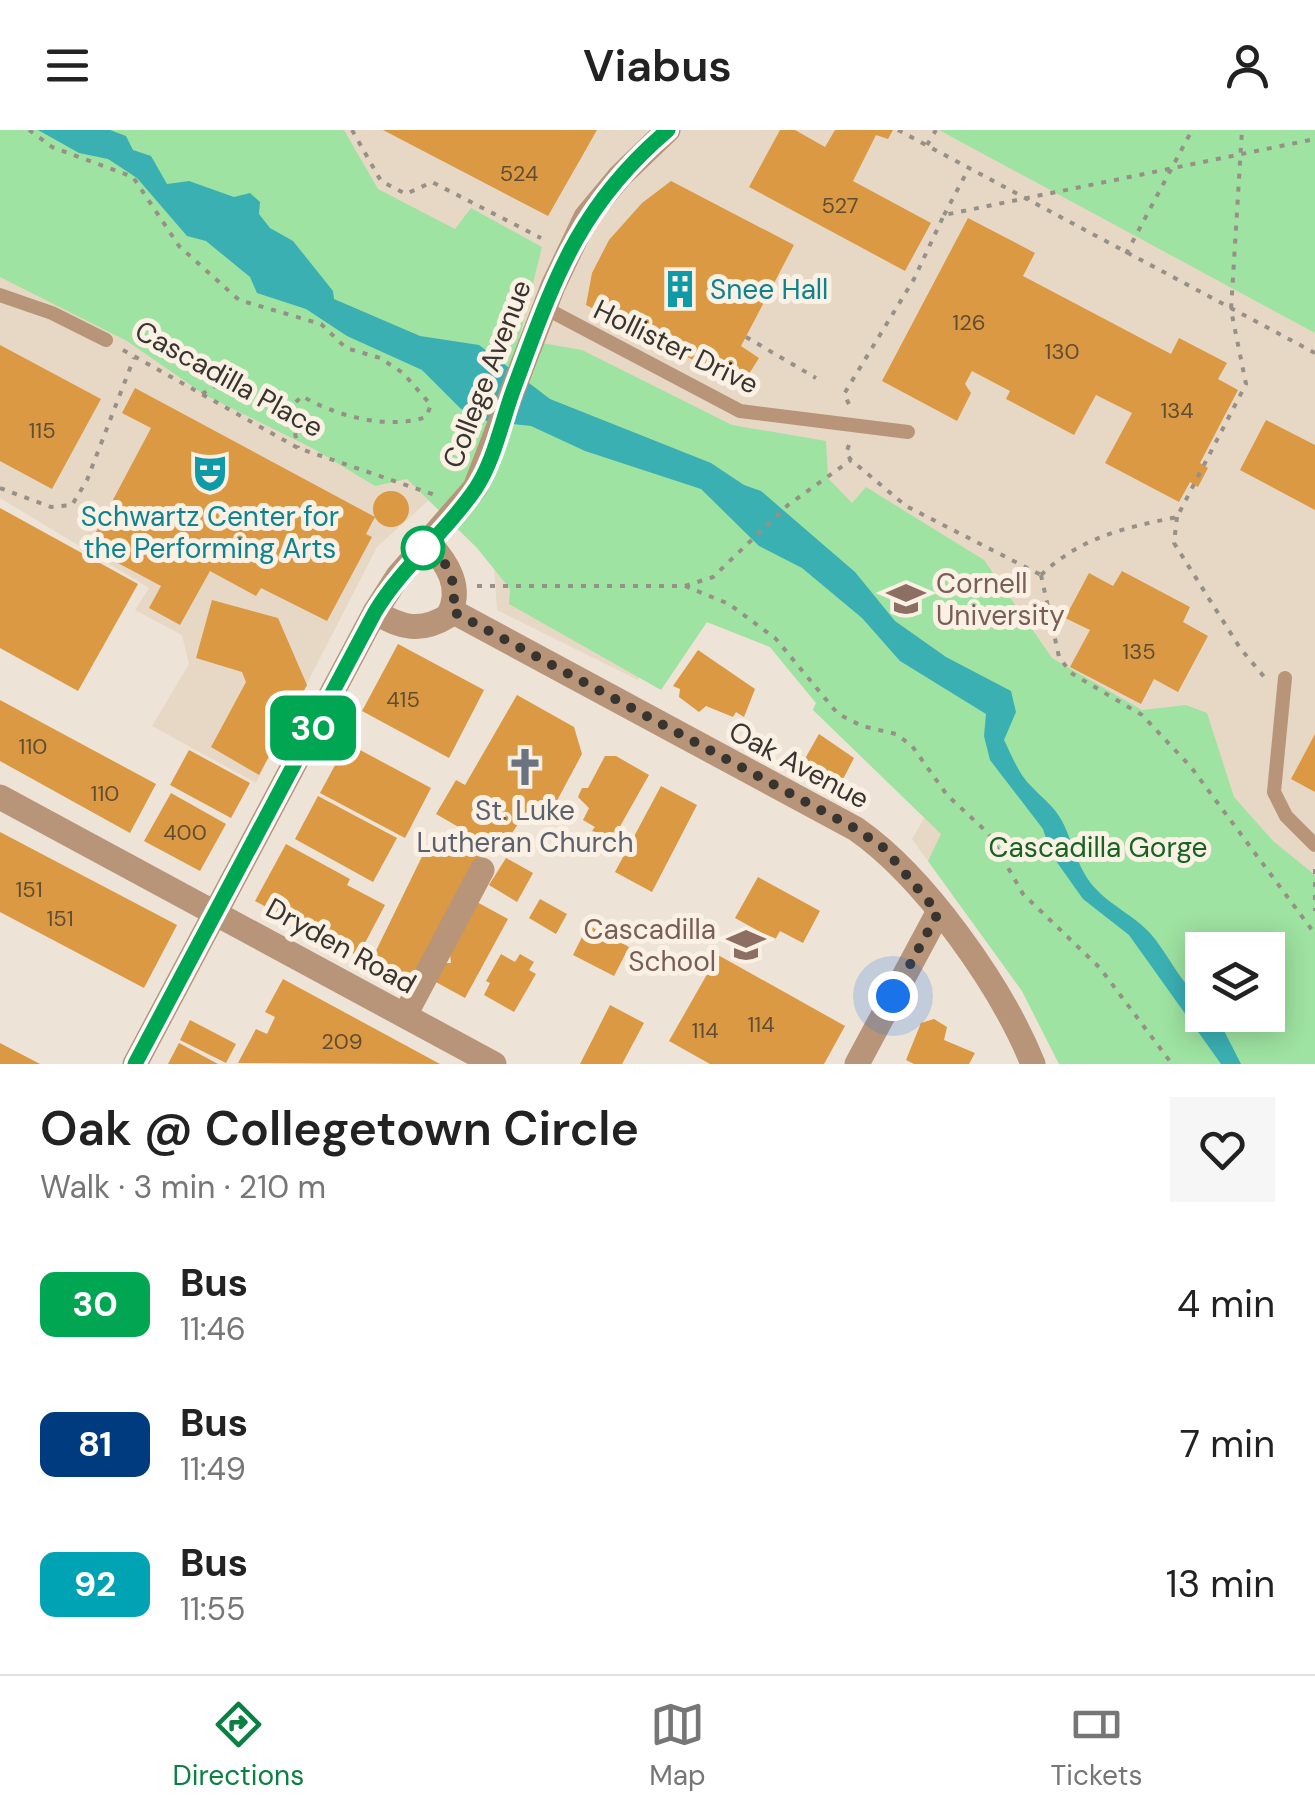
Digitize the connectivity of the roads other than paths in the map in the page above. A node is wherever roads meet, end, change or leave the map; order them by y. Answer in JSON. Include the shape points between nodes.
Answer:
{"nodes":[{"id":1,"x":668,"y":130,"type":"edge"},
{"id":2,"x":0,"y":295,"type":"edge"},
{"id":3,"x":545,"y":308,"type":"junction"},
{"id":4,"x":106,"y":340,"type":"road end"},
{"id":5,"x":908,"y":432,"type":"dead end"},
{"id":6,"x":428,"y":542,"type":"junction"},
{"id":7,"x":452,"y":611,"type":"junction"},
{"id":8,"x":375,"y":612,"type":"junction"},
{"id":9,"x":1285,"y":678,"type":"dead end"},
{"id":10,"x":0,"y":797,"type":"edge"},
{"id":11,"x":1315,"y":846,"type":"edge"},
{"id":12,"x":482,"y":870,"type":"dead end"},
{"id":13,"x":215,"y":912,"type":"junction"},
{"id":14,"x":938,"y":913,"type":"junction"},
{"id":15,"x":405,"y":1015,"type":"junction"},
{"id":16,"x":481,"y":1061,"type":"edge"},
{"id":17,"x":135,"y":1064,"type":"edge"},
{"id":18,"x":857,"y":1064,"type":"edge"},
{"id":19,"x":1033,"y":1064,"type":"edge"}],
"edges":[{"from":1,"to":3,"type":"street","name":"College Avenue","via":[[586,216]]},
{"from":2,"to":4,"type":"lane","name":"Cascadilla Place"},
{"from":3,"to":5,"type":"lane","name":"Hollister Drive","via":[[740,410]]},
{"from":3,"to":6,"type":"street","name":"College Avenue","via":[[476,488]]},
{"from":6,"to":7,"type":"street","via":[[453,580]]},
{"from":6,"to":8,"type":"street","name":"College Avenue"},
{"from":7,"to":8,"type":"street","via":[[430,626],[410,628]]},
{"from":7,"to":14,"type":"street","name":"Oak Avenue","via":[[856,829],[884,848]]},
{"from":8,"to":13,"type":"street","name":"College Avenue"},
{"from":9,"to":11,"type":"lane","via":[[1276,798]]},
{"from":10,"to":13,"type":"street","name":"Dryden Road"},
{"from":12,"to":15,"type":"street"},
{"from":13,"to":15,"type":"street","name":"Dryden Road"},
{"from":13,"to":17,"type":"street","name":"College Avenue"},
{"from":14,"to":18,"type":"street"},
{"from":14,"to":19,"type":"street","name":"Oak Avenue","via":[[1016,1023]]},
{"from":15,"to":16,"type":"street","name":"Dryden Road"}]}
